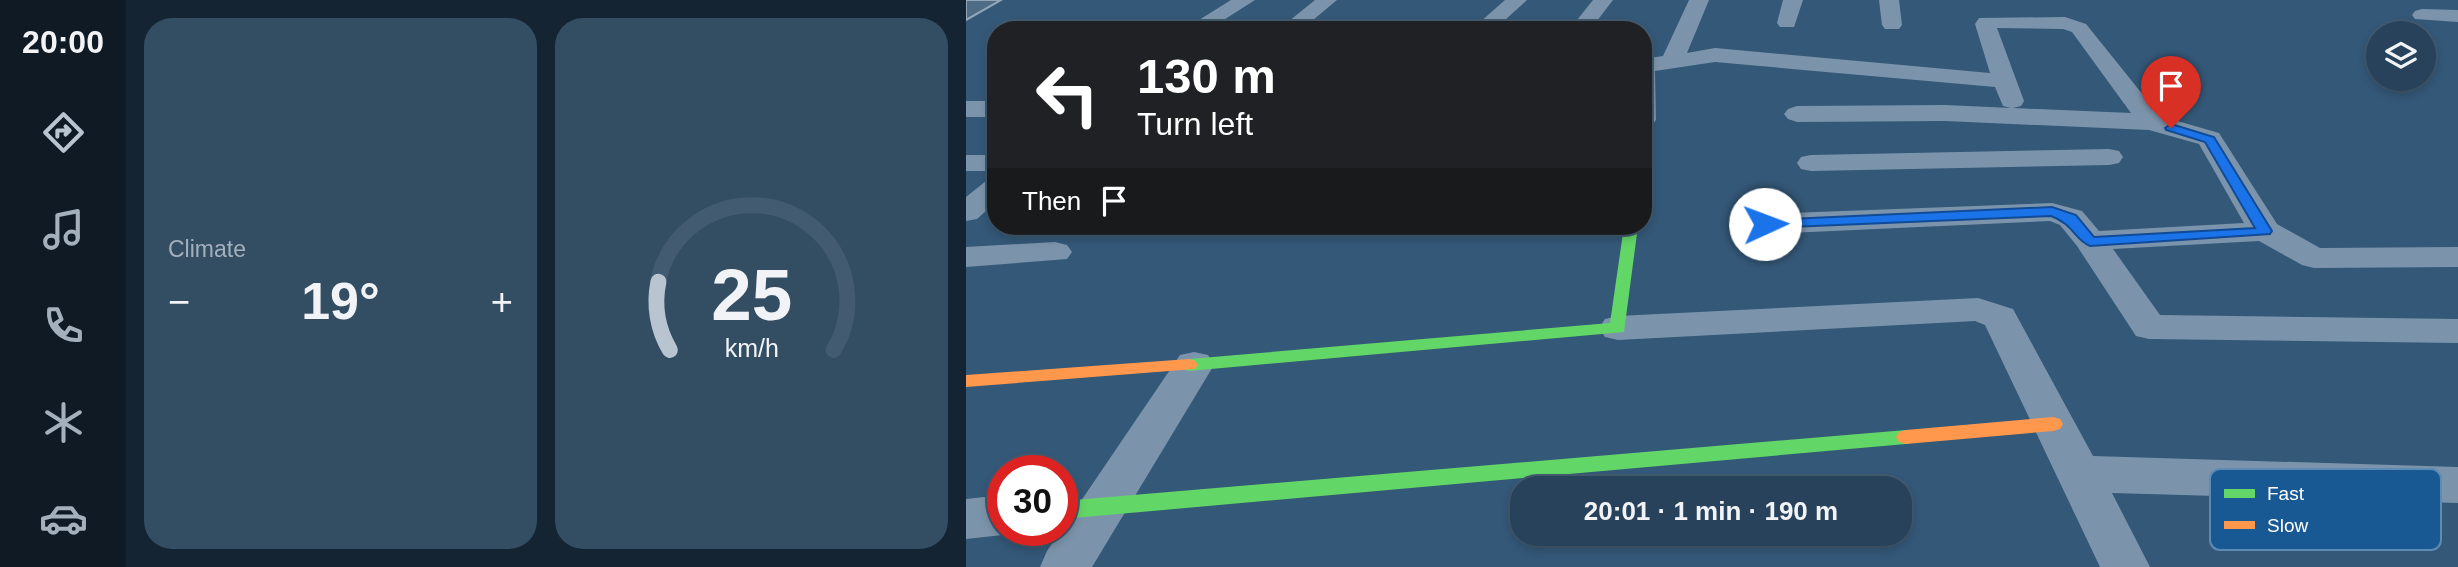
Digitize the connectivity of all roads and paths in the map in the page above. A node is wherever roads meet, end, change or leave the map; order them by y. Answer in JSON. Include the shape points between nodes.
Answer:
{"nodes":[{"id":1,"x":1245,"y":0,"type":"edge"},
{"id":2,"x":1327,"y":0,"type":"edge"},
{"id":3,"x":1517,"y":0,"type":"edge"},
{"id":4,"x":1603,"y":0,"type":"edge"},
{"id":5,"x":1699,"y":0,"type":"edge"},
{"id":6,"x":1793,"y":0,"type":"edge"},
{"id":7,"x":1889,"y":0,"type":"edge"},
{"id":8,"x":2422,"y":15,"type":"dead end"},
{"id":9,"x":2456,"y":17,"type":"edge"},
{"id":10,"x":1209,"y":21,"type":"edge"},
{"id":11,"x":1300,"y":21,"type":"edge"},
{"id":12,"x":1492,"y":21,"type":"edge"},
{"id":13,"x":1586,"y":21,"type":"edge"},
{"id":14,"x":1787,"y":23,"type":"dead end"},
{"id":15,"x":1892,"y":25,"type":"dead end"},
{"id":16,"x":1672,"y":62,"type":"junction"},
{"id":17,"x":1652,"y":65,"type":"edge"},
{"id":18,"x":2004,"y":81,"type":"junction"},
{"id":19,"x":1785,"y":87,"type":"junction"},
{"id":20,"x":966,"y":109,"type":"edge"},
{"id":21,"x":987,"y":109,"type":"edge"},
{"id":22,"x":2018,"y":116,"type":"junction"},
{"id":23,"x":2151,"y":122,"type":"junction"},
{"id":24,"x":2109,"y":157,"type":"dead end"},
{"id":25,"x":966,"y":163,"type":"edge"},
{"id":26,"x":987,"y":163,"type":"edge"},
{"id":27,"x":987,"y":194,"type":"edge"},
{"id":28,"x":966,"y":212,"type":"edge"},
{"id":29,"x":1765,"y":224,"type":"dead end"},
{"id":30,"x":2265,"y":231,"type":"junction"},
{"id":31,"x":1630,"y":235,"type":"edge"},
{"id":32,"x":2090,"y":241,"type":"junction"},
{"id":33,"x":1055,"y":251,"type":"dead end"},
{"id":34,"x":966,"y":257,"type":"edge"},
{"id":35,"x":2458,"y":257,"type":"edge"},
{"id":36,"x":1618,"y":328,"type":"junction"},
{"id":37,"x":2458,"y":331,"type":"edge"},
{"id":38,"x":1194,"y":365,"type":"junction"},
{"id":39,"x":966,"y":381,"type":"edge"},
{"id":40,"x":2053,"y":424,"type":"junction"},
{"id":41,"x":2081,"y":474,"type":"junction"},
{"id":42,"x":2210,"y":478,"type":"edge"},
{"id":43,"x":1082,"y":508,"type":"edge"},
{"id":44,"x":987,"y":517,"type":"edge"},
{"id":45,"x":966,"y":519,"type":"edge"},
{"id":46,"x":1065,"y":567,"type":"edge"},
{"id":47,"x":2125,"y":567,"type":"edge"}],
"edges":[{"from":1,"to":10,"type":"street"},
{"from":2,"to":11,"type":"street"},
{"from":3,"to":12,"type":"street"},
{"from":4,"to":13,"type":"street"},
{"from":5,"to":16,"type":"street"},
{"from":6,"to":14,"type":"street"},
{"from":7,"to":15,"type":"street"},
{"from":8,"to":9,"type":"street"},
{"from":16,"to":17,"type":"street"},
{"from":16,"to":19,"type":"street","via":[[1715,55]]},
{"from":18,"to":19,"type":"street"},
{"from":18,"to":22,"type":"street"},
{"from":18,"to":23,"type":"street","via":[[1986,22],[2074,25]]},
{"from":19,"to":22,"type":"street"},
{"from":19,"to":24,"type":"street","via":[[1814,174]]},
{"from":20,"to":21,"type":"street"},
{"from":22,"to":23,"type":"street"},
{"from":23,"to":30,"type":"street","via":[[2209,139]]},
{"from":25,"to":26,"type":"street"},
{"from":27,"to":28,"type":"street"},
{"from":29,"to":32,"type":"street","via":[[2052,212],[2071,218]]},
{"from":30,"to":32,"type":"street"},
{"from":30,"to":35,"type":"street","via":[[2314,258]]},
{"from":31,"to":36,"type":"street"},
{"from":32,"to":37,"type":"street","via":[[2149,327]]},
{"from":33,"to":34,"type":"street"},
{"from":36,"to":38,"type":"street"},
{"from":36,"to":40,"type":"street","via":[[1990,311],[2000,317]]},
{"from":38,"to":39,"type":"street"},
{"from":38,"to":43,"type":"street"},
{"from":40,"to":41,"type":"street"},
{"from":40,"to":43,"type":"street"},
{"from":41,"to":42,"type":"street"},
{"from":41,"to":47,"type":"street"},
{"from":43,"to":46,"type":"street"},
{"from":44,"to":45,"type":"street"}]}
